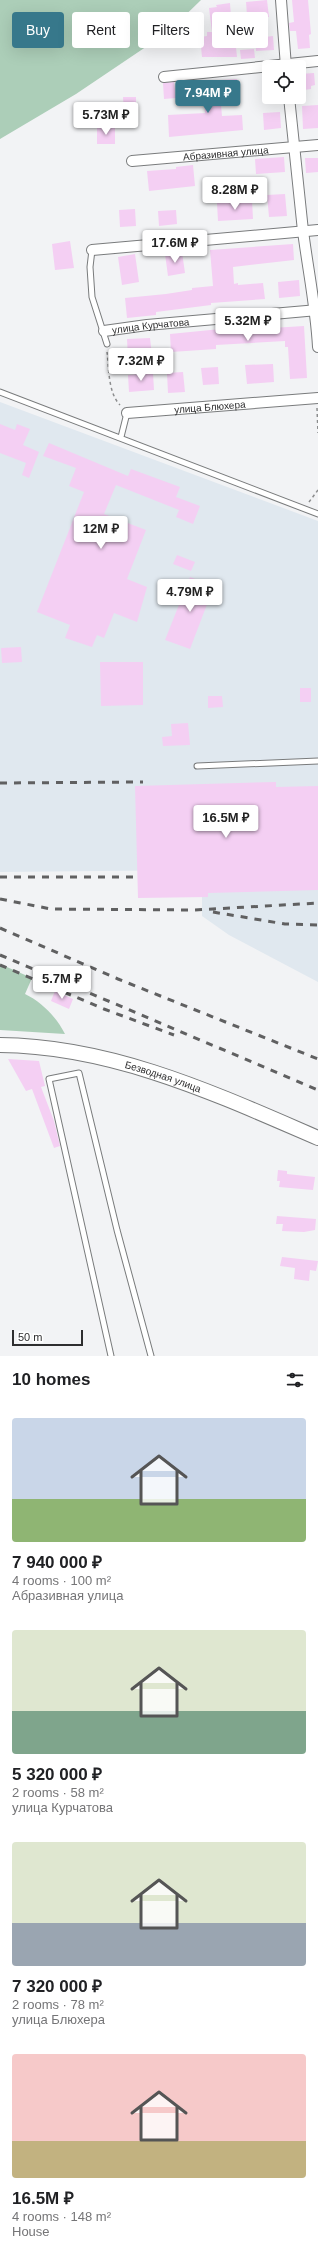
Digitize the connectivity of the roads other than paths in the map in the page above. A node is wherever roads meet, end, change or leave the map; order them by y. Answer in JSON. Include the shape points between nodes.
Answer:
{"nodes":[{"id":1,"x":281,"y":0,"type":"edge"},
{"id":2,"x":286,"y":60,"type":"edge"},
{"id":3,"x":318,"y":61,"type":"edge"},
{"id":4,"x":306,"y":62,"type":"edge"},
{"id":5,"x":262,"y":67,"type":"edge"},
{"id":6,"x":164,"y":77,"type":"dead end"},
{"id":7,"x":291,"y":104,"type":"edge"},
{"id":8,"x":318,"y":145,"type":"edge"},
{"id":9,"x":294,"y":146,"type":"junction"},
{"id":10,"x":132,"y":160,"type":"dead end"},
{"id":11,"x":318,"y":230,"type":"edge"},
{"id":12,"x":303,"y":231,"type":"junction"},
{"id":13,"x":92,"y":250,"type":"joint"},
{"id":14,"x":317,"y":310,"type":"edge"},
{"id":15,"x":104,"y":331,"type":"junction"},
{"id":16,"x":107,"y":344,"type":"road end"},
{"id":17,"x":318,"y":346,"type":"edge"},
{"id":18,"x":0,"y":392,"type":"edge"},
{"id":19,"x":318,"y":396,"type":"edge"},
{"id":20,"x":127,"y":413,"type":"joint"},
{"id":21,"x":121,"y":437,"type":"junction"},
{"id":22,"x":318,"y":514,"type":"edge"},
{"id":23,"x":318,"y":761,"type":"edge"},
{"id":24,"x":197,"y":766,"type":"dead end"},
{"id":25,"x":0,"y":1045,"type":"edge"},
{"id":26,"x":318,"y":1138,"type":"edge"},
{"id":27,"x":111,"y":1356,"type":"edge"},
{"id":28,"x":151,"y":1356,"type":"edge"}],
"edges":[{"from":1,"to":2,"type":"street"},
{"from":3,"to":4,"type":"street"},
{"from":5,"to":6,"type":"street"},
{"from":7,"to":9,"type":"street"},
{"from":8,"to":9,"type":"street","name":"Абразивная улица"},
{"from":9,"to":10,"type":"street","name":"Абразивная улица"},
{"from":9,"to":12,"type":"street"},
{"from":11,"to":12,"type":"street"},
{"from":12,"to":13,"type":"street"},
{"from":12,"to":14,"type":"street","via":[[312,298]]},
{"from":13,"to":15,"type":"lane","via":[[92,297]]},
{"from":14,"to":15,"type":"street","name":"улица Курчатова"},
{"from":14,"to":17,"type":"street"},
{"from":15,"to":16,"type":"lane"},
{"from":18,"to":21,"type":"lane"},
{"from":19,"to":20,"type":"street","name":"улица Блюхера"},
{"from":20,"to":21,"type":"lane"},
{"from":21,"to":22,"type":"lane"},
{"from":23,"to":24,"type":"lane"},
{"from":25,"to":26,"type":"main road","name":"Безводная улица","via":[[25,1045],[91,1055],[151,1070]]},
{"from":27,"to":28,"type":"lane","via":[[49,1079],[79,1073]]}]}
